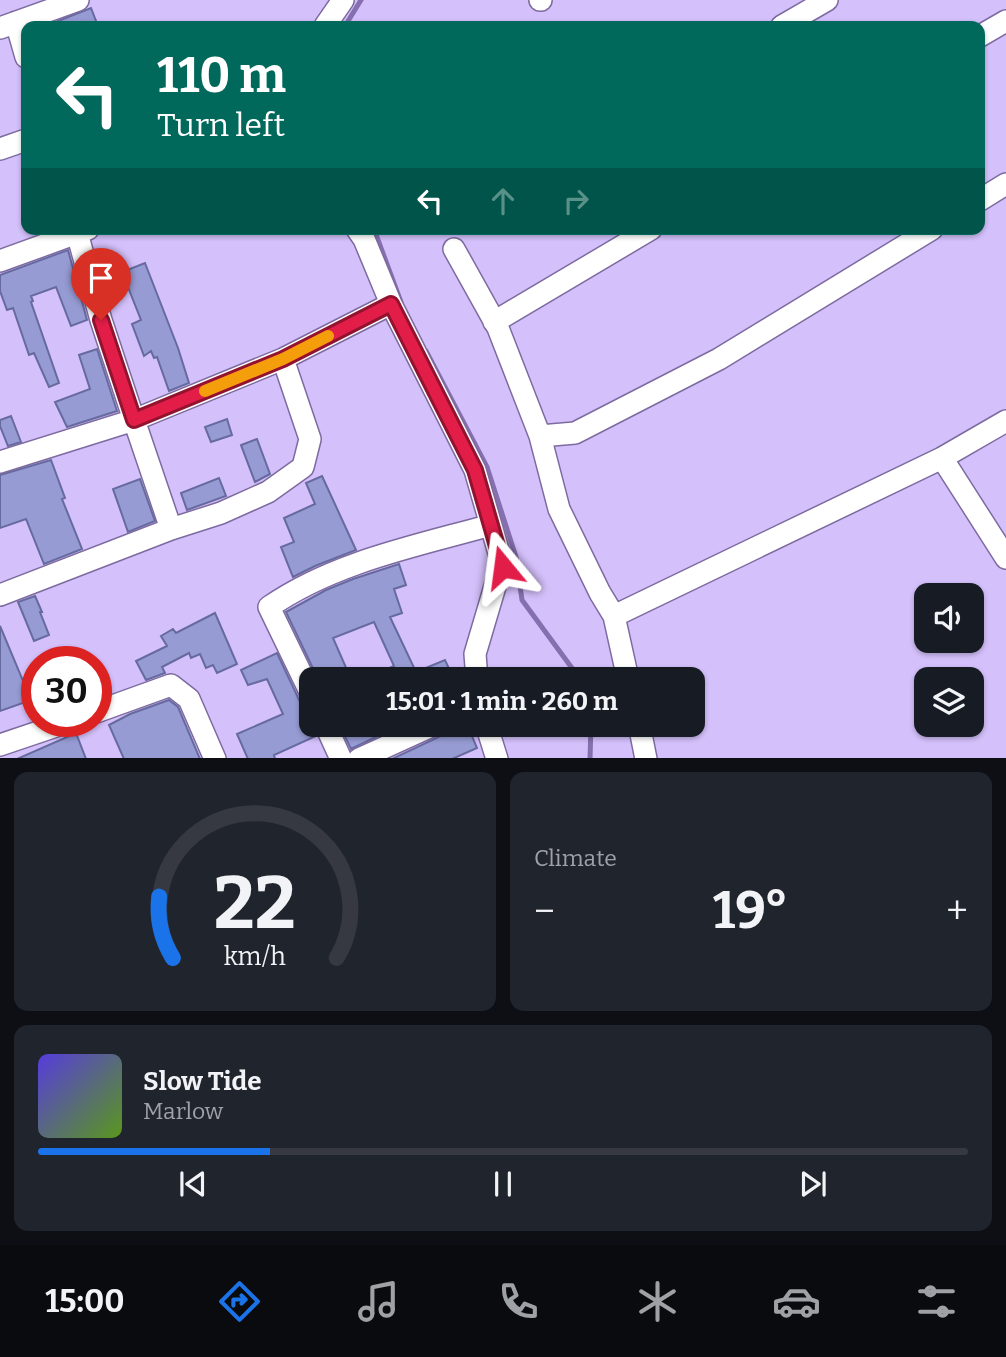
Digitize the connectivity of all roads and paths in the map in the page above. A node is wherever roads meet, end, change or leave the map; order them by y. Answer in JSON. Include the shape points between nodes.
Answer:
{"nodes":[{"id":1,"x":78,"y":0,"type":"edge"},
{"id":2,"x":343,"y":0,"type":"edge"},
{"id":3,"x":827,"y":0,"type":"edge"},
{"id":4,"x":328,"y":21,"type":"edge"},
{"id":5,"x":791,"y":21,"type":"edge"},
{"id":6,"x":1006,"y":21,"type":"edge"},
{"id":7,"x":8,"y":25,"type":"edge"},
{"id":8,"x":985,"y":33,"type":"edge"},
{"id":9,"x":21,"y":48,"type":"edge"},
{"id":10,"x":21,"y":142,"type":"edge"},
{"id":11,"x":0,"y":149,"type":"edge"},
{"id":12,"x":1006,"y":184,"type":"edge"},
{"id":13,"x":985,"y":197,"type":"edge"},
{"id":14,"x":70,"y":235,"type":"edge"},
{"id":15,"x":82,"y":235,"type":"edge"},
{"id":16,"x":361,"y":235,"type":"edge"},
{"id":17,"x":641,"y":235,"type":"edge"},
{"id":18,"x":922,"y":235,"type":"edge"},
{"id":19,"x":454,"y":249,"type":"dead end"},
{"id":20,"x":0,"y":261,"type":"edge"},
{"id":21,"x":391,"y":304,"type":"junction"},
{"id":22,"x":494,"y":322,"type":"junction"},
{"id":23,"x":283,"y":359,"type":"junction"},
{"id":24,"x":134,"y":420,"type":"junction"},
{"id":25,"x":1006,"y":421,"type":"edge"},
{"id":26,"x":540,"y":436,"type":"junction"},
{"id":27,"x":942,"y":458,"type":"junction"},
{"id":28,"x":0,"y":463,"type":"edge"},
{"id":29,"x":491,"y":525,"type":"junction"},
{"id":30,"x":172,"y":528,"type":"junction"},
{"id":31,"x":1006,"y":558,"type":"edge"},
{"id":32,"x":0,"y":595,"type":"edge"},
{"id":33,"x":614,"y":616,"type":"junction"},
{"id":34,"x":476,"y":667,"type":"edge"},
{"id":35,"x":625,"y":667,"type":"edge"},
{"id":36,"x":299,"y":669,"type":"edge"},
{"id":37,"x":112,"y":706,"type":"edge"},
{"id":38,"x":24,"y":737,"type":"edge"},
{"id":39,"x":331,"y":737,"type":"edge"},
{"id":40,"x":407,"y":737,"type":"edge"},
{"id":41,"x":490,"y":737,"type":"edge"},
{"id":42,"x":642,"y":737,"type":"edge"},
{"id":43,"x":0,"y":745,"type":"edge"},
{"id":44,"x":215,"y":758,"type":"edge"},
{"id":45,"x":341,"y":758,"type":"edge"},
{"id":46,"x":359,"y":758,"type":"edge"},
{"id":47,"x":497,"y":758,"type":"edge"},
{"id":48,"x":646,"y":758,"type":"edge"}],
"edges":[{"from":1,"to":7,"type":"street"},
{"from":2,"to":4,"type":"street"},
{"from":3,"to":5,"type":"street"},
{"from":6,"to":8,"type":"street"},
{"from":7,"to":9,"type":"street"},
{"from":10,"to":11,"type":"street"},
{"from":12,"to":13,"type":"street"},
{"from":14,"to":20,"type":"street"},
{"from":15,"to":24,"type":"street","via":[[101,320]]},
{"from":16,"to":21,"type":"street"},
{"from":17,"to":22,"type":"street"},
{"from":18,"to":26,"type":"street","via":[[719,359],[575,433]]},
{"from":19,"to":22,"type":"street"},
{"from":21,"to":23,"type":"street"},
{"from":21,"to":29,"type":"street","via":[[475,470]]},
{"from":22,"to":26,"type":"street"},
{"from":23,"to":24,"type":"street"},
{"from":23,"to":30,"type":"street","via":[[310,439],[303,467],[268,492]]},
{"from":24,"to":28,"type":"street"},
{"from":24,"to":30,"type":"street"},
{"from":25,"to":27,"type":"street"},
{"from":26,"to":33,"type":"street","via":[[559,509]]},
{"from":27,"to":31,"type":"street"},
{"from":27,"to":33,"type":"street"},
{"from":29,"to":34,"type":"street","via":[[503,567],[475,654]]},
{"from":29,"to":36,"type":"street","via":[[368,559],[269,607]]},
{"from":30,"to":32,"type":"street"},
{"from":33,"to":35,"type":"street"},
{"from":37,"to":44,"type":"street","via":[[171,685],[189,699]]},
{"from":38,"to":43,"type":"street"},
{"from":39,"to":45,"type":"street"},
{"from":40,"to":46,"type":"street"},
{"from":41,"to":47,"type":"street"},
{"from":42,"to":48,"type":"street"}]}
